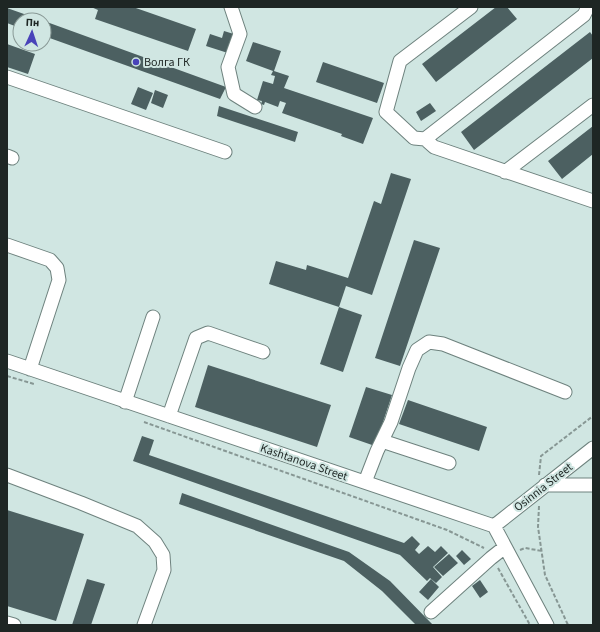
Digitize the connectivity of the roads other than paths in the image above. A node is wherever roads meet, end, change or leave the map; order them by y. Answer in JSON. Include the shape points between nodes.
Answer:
{"nodes":[{"id":1,"x":231,"y":7,"type":"edge"},
{"id":2,"x":471,"y":7,"type":"edge"},
{"id":3,"x":588,"y":7,"type":"edge"},
{"id":4,"x":7,"y":77,"type":"edge"},
{"id":5,"x":593,"y":105,"type":"edge"},
{"id":6,"x":255,"y":106,"type":"dead end"},
{"id":7,"x":425,"y":139,"type":"junction"},
{"id":8,"x":224,"y":152,"type":"dead end"},
{"id":9,"x":505,"y":172,"type":"junction"},
{"id":10,"x":593,"y":201,"type":"edge"},
{"id":11,"x":7,"y":245,"type":"edge"},
{"id":12,"x":153,"y":317,"type":"dead end"},
{"id":13,"x":263,"y":352,"type":"dead end"},
{"id":14,"x":7,"y":361,"type":"edge"},
{"id":15,"x":30,"y":369,"type":"junction"},
{"id":16,"x":565,"y":392,"type":"dead end"},
{"id":17,"x":125,"y":402,"type":"junction"},
{"id":18,"x":169,"y":416,"type":"junction"},
{"id":19,"x":382,"y":441,"type":"junction"},
{"id":20,"x":593,"y":448,"type":"edge"},
{"id":21,"x":450,"y":463,"type":"dead end"},
{"id":22,"x":7,"y":475,"type":"edge"},
{"id":23,"x":365,"y":482,"type":"junction"},
{"id":24,"x":593,"y":485,"type":"edge"},
{"id":25,"x":542,"y":488,"type":"junction"},
{"id":26,"x":494,"y":526,"type":"junction"},
{"id":27,"x":505,"y":547,"type":"junction"},
{"id":28,"x":431,"y":612,"type":"dead end"},
{"id":29,"x":7,"y":623,"type":"edge"},
{"id":30,"x":14,"y":625,"type":"edge"},
{"id":31,"x":144,"y":625,"type":"edge"},
{"id":32,"x":547,"y":625,"type":"edge"}],
"edges":[{"from":1,"to":6,"type":"street","via":[[240,34],[228,68],[234,94]]},
{"from":2,"to":7,"type":"street","via":[[400,62],[386,112],[414,138]]},
{"from":3,"to":7,"type":"street","via":[[584,15]]},
{"from":4,"to":8,"type":"street"},
{"from":5,"to":9,"type":"street"},
{"from":7,"to":9,"type":"street","via":[[434,147]]},
{"from":9,"to":10,"type":"street"},
{"from":11,"to":15,"type":"street","via":[[50,260],[58,268],[59,280]]},
{"from":12,"to":17,"type":"street"},
{"from":13,"to":18,"type":"street","via":[[221,335],[208,333],[196,338]]},
{"from":14,"to":15,"type":"street","name":"Kashtanova Street"},
{"from":15,"to":17,"type":"street","name":"Kashtanova Street"},
{"from":16,"to":19,"type":"street","via":[[443,344],[429,342],[417,350],[411,362]]},
{"from":17,"to":18,"type":"street","name":"Kashtanova Street"},
{"from":18,"to":23,"type":"street","name":"Kashtanova Street"},
{"from":19,"to":21,"type":"street"},
{"from":19,"to":23,"type":"street"},
{"from":20,"to":25,"type":"street","name":"Osinnia Street"},
{"from":22,"to":31,"type":"street","via":[[137,526],[155,542],[162,555],[164,570]]},
{"from":23,"to":26,"type":"street","name":"Kashtanova Street"},
{"from":24,"to":25,"type":"street"},
{"from":25,"to":26,"type":"street","name":"Osinnia Street"},
{"from":26,"to":27,"type":"street"},
{"from":27,"to":28,"type":"street"},
{"from":27,"to":32,"type":"street"},
{"from":29,"to":30,"type":"street"}]}
